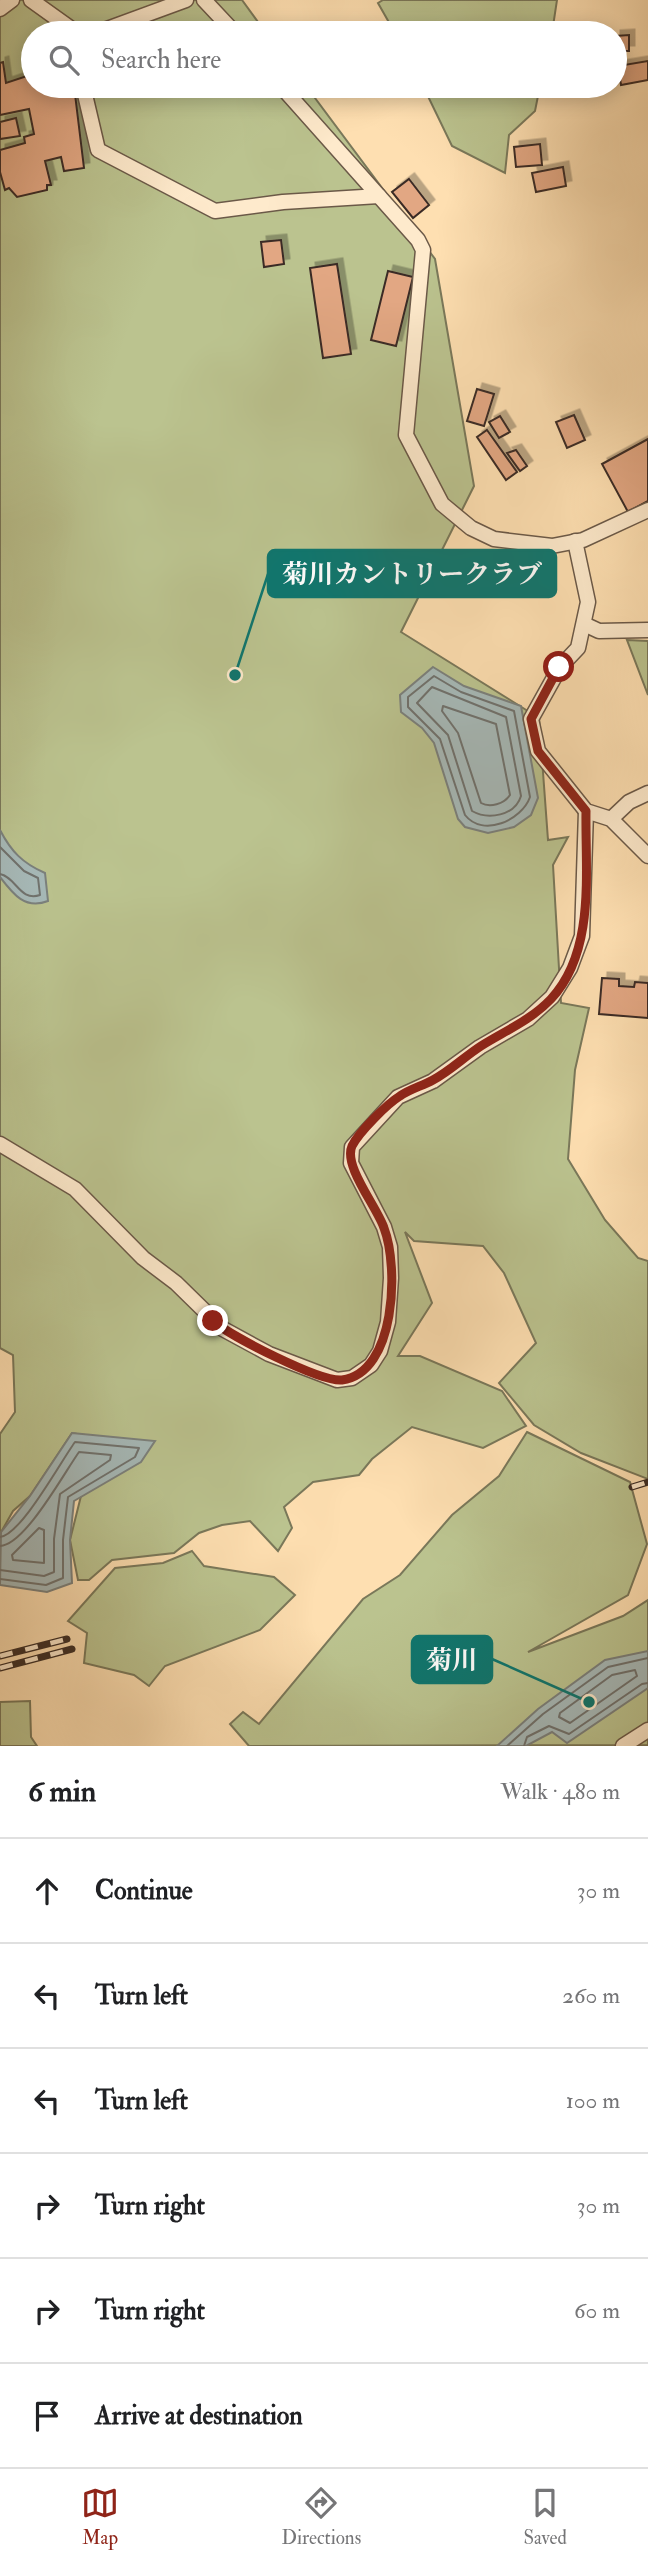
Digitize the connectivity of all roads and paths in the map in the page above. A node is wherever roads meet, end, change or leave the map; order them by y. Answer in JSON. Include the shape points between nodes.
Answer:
{"nodes":[{"id":1,"x":12,"y":0,"type":"edge"},
{"id":2,"x":31,"y":0,"type":"edge"},
{"id":3,"x":186,"y":0,"type":"edge"},
{"id":4,"x":204,"y":0,"type":"edge"},
{"id":5,"x":0,"y":9,"type":"edge"},
{"id":6,"x":60,"y":21,"type":"edge"},
{"id":7,"x":129,"y":21,"type":"edge"},
{"id":8,"x":224,"y":21,"type":"edge"},
{"id":9,"x":86,"y":98,"type":"edge"},
{"id":10,"x":292,"y":98,"type":"edge"},
{"id":11,"x":379,"y":196,"type":"junction"},
{"id":12,"x":648,"y":510,"type":"edge"},
{"id":13,"x":575,"y":541,"type":"junction"},
{"id":14,"x":584,"y":624,"type":"junction"},
{"id":15,"x":648,"y":630,"type":"edge"},
{"id":16,"x":648,"y":793,"type":"edge"},
{"id":17,"x":586,"y":811,"type":"junction"},
{"id":18,"x":611,"y":819,"type":"junction"},
{"id":19,"x":648,"y":856,"type":"edge"},
{"id":20,"x":0,"y":1144,"type":"edge"},
{"id":21,"x":648,"y":1730,"type":"edge"},
{"id":22,"x":623,"y":1746,"type":"edge"}],
"edges":[{"from":1,"to":5,"type":"street"},
{"from":2,"to":6,"type":"street"},
{"from":3,"to":7,"type":"street"},
{"from":4,"to":8,"type":"street"},
{"from":9,"to":11,"type":"street","via":[[98,150],[215,211]]},
{"from":10,"to":11,"type":"street"},
{"from":11,"to":13,"type":"street","via":[[423,250],[406,435],[442,504],[471,528],[494,538],[552,546]]},
{"from":12,"to":13,"type":"street"},
{"from":13,"to":14,"type":"street","via":[[588,602]]},
{"from":14,"to":15,"type":"street","via":[[598,631]]},
{"from":14,"to":17,"type":"street","via":[[578,648],[559,667],[531,719],[538,751]]},
{"from":16,"to":18,"type":"street","via":[[629,802]]},
{"from":17,"to":18,"type":"street"},
{"from":17,"to":20,"type":"street","via":[[582,936],[552,998],[433,1081],[398,1097],[352,1147],[351,1163],[390,1247],[391,1278],[388,1322],[380,1351],[352,1378],[337,1380],[269,1354],[223,1329],[75,1189]]},
{"from":18,"to":19,"type":"street"},
{"from":21,"to":22,"type":"street"}]}
